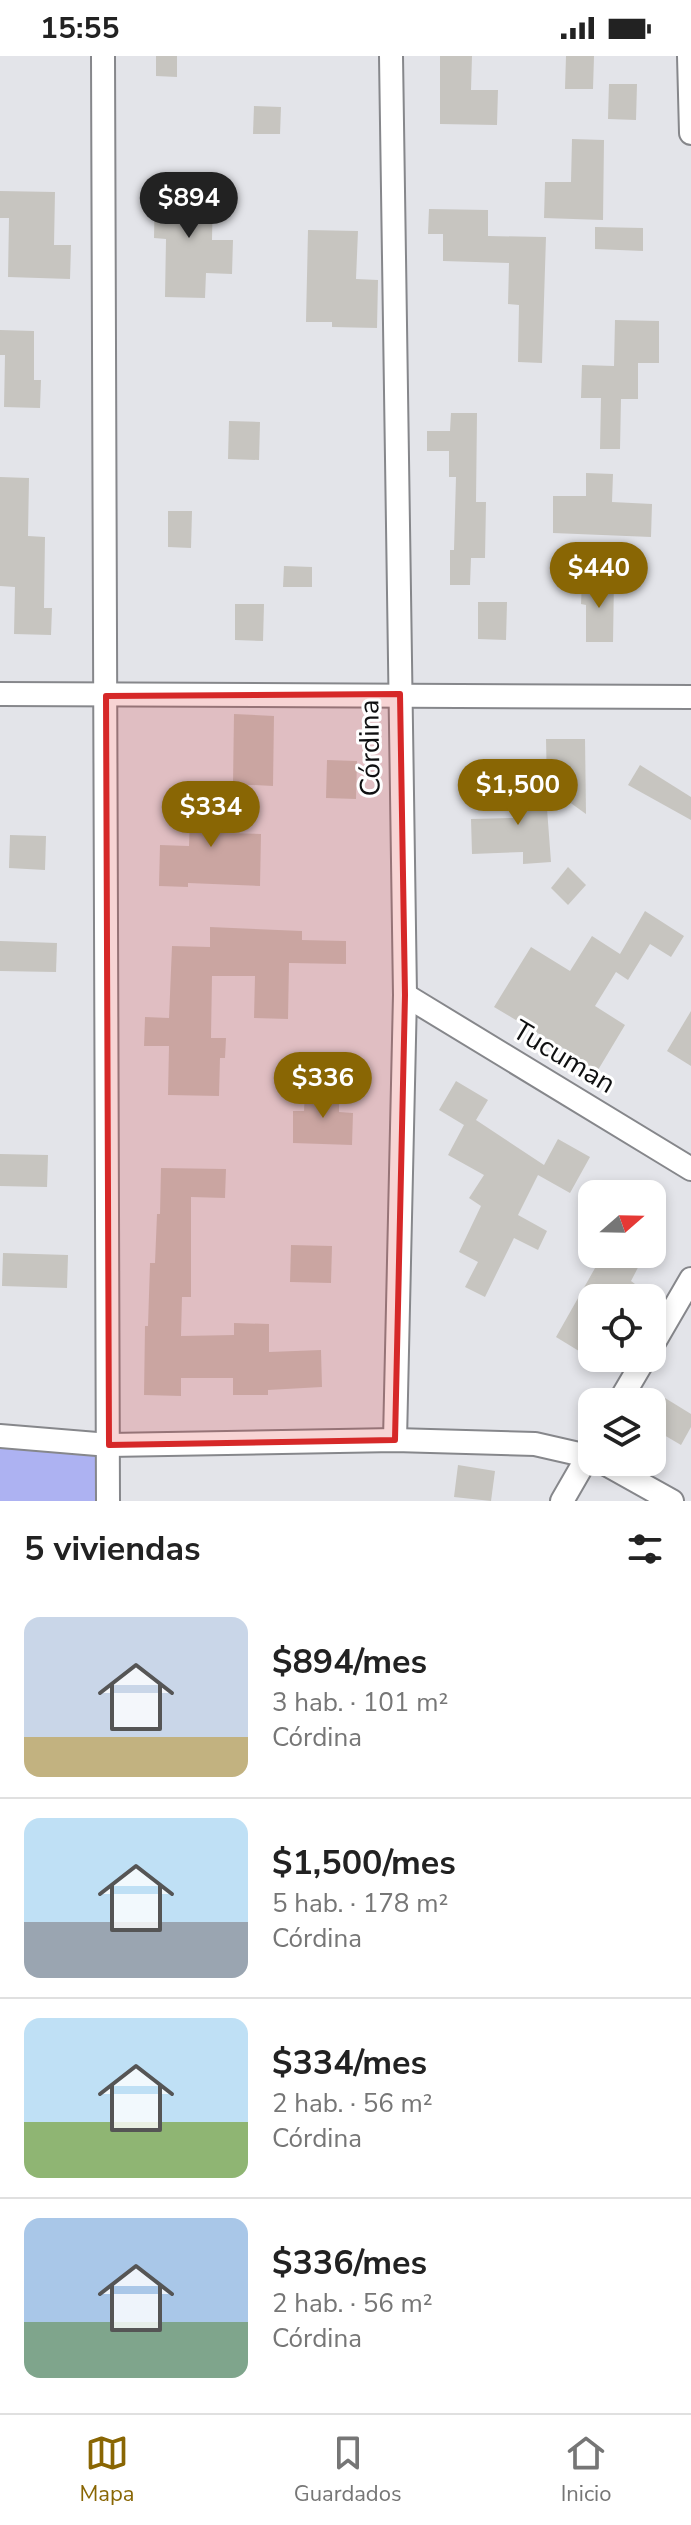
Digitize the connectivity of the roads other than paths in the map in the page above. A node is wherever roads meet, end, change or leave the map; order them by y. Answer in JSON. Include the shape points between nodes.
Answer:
{"nodes":[{"id":1,"x":103,"y":56,"type":"edge"},
{"id":2,"x":391,"y":56,"type":"edge"},
{"id":3,"x":689,"y":56,"type":"edge"},
{"id":4,"x":691,"y":133,"type":"edge"},
{"id":5,"x":0,"y":694,"type":"edge"},
{"id":6,"x":400,"y":694,"type":"junction"},
{"id":7,"x":106,"y":696,"type":"junction"},
{"id":8,"x":691,"y":697,"type":"edge"},
{"id":9,"x":405,"y":995,"type":"junction"},
{"id":10,"x":691,"y":1169,"type":"edge"},
{"id":11,"x":691,"y":1279,"type":"edge"},
{"id":12,"x":666,"y":1322,"type":"edge"},
{"id":13,"x":0,"y":1436,"type":"edge"},
{"id":14,"x":395,"y":1440,"type":"junction"},
{"id":15,"x":109,"y":1445,"type":"junction"},
{"id":16,"x":578,"y":1453,"type":"edge"},
{"id":17,"x":580,"y":1476,"type":"edge"},
{"id":18,"x":629,"y":1476,"type":"edge"},
{"id":19,"x":108,"y":1501,"type":"edge"},
{"id":20,"x":562,"y":1501,"type":"edge"},
{"id":21,"x":672,"y":1501,"type":"edge"}],
"edges":[{"from":1,"to":7,"type":"street"},
{"from":2,"to":6,"type":"street","name":"Córdina"},
{"from":3,"to":4,"type":"street"},
{"from":5,"to":7,"type":"street"},
{"from":6,"to":7,"type":"street"},
{"from":6,"to":8,"type":"street"},
{"from":6,"to":9,"type":"street","name":"Córdina"},
{"from":7,"to":15,"type":"street"},
{"from":9,"to":10,"type":"street","name":"Tucuman"},
{"from":9,"to":14,"type":"street","name":"Córdina"},
{"from":11,"to":12,"type":"street"},
{"from":13,"to":15,"type":"street"},
{"from":14,"to":15,"type":"street"},
{"from":14,"to":16,"type":"street","via":[[535,1444]]},
{"from":15,"to":19,"type":"street"},
{"from":17,"to":20,"type":"street"},
{"from":18,"to":21,"type":"street"}]}
